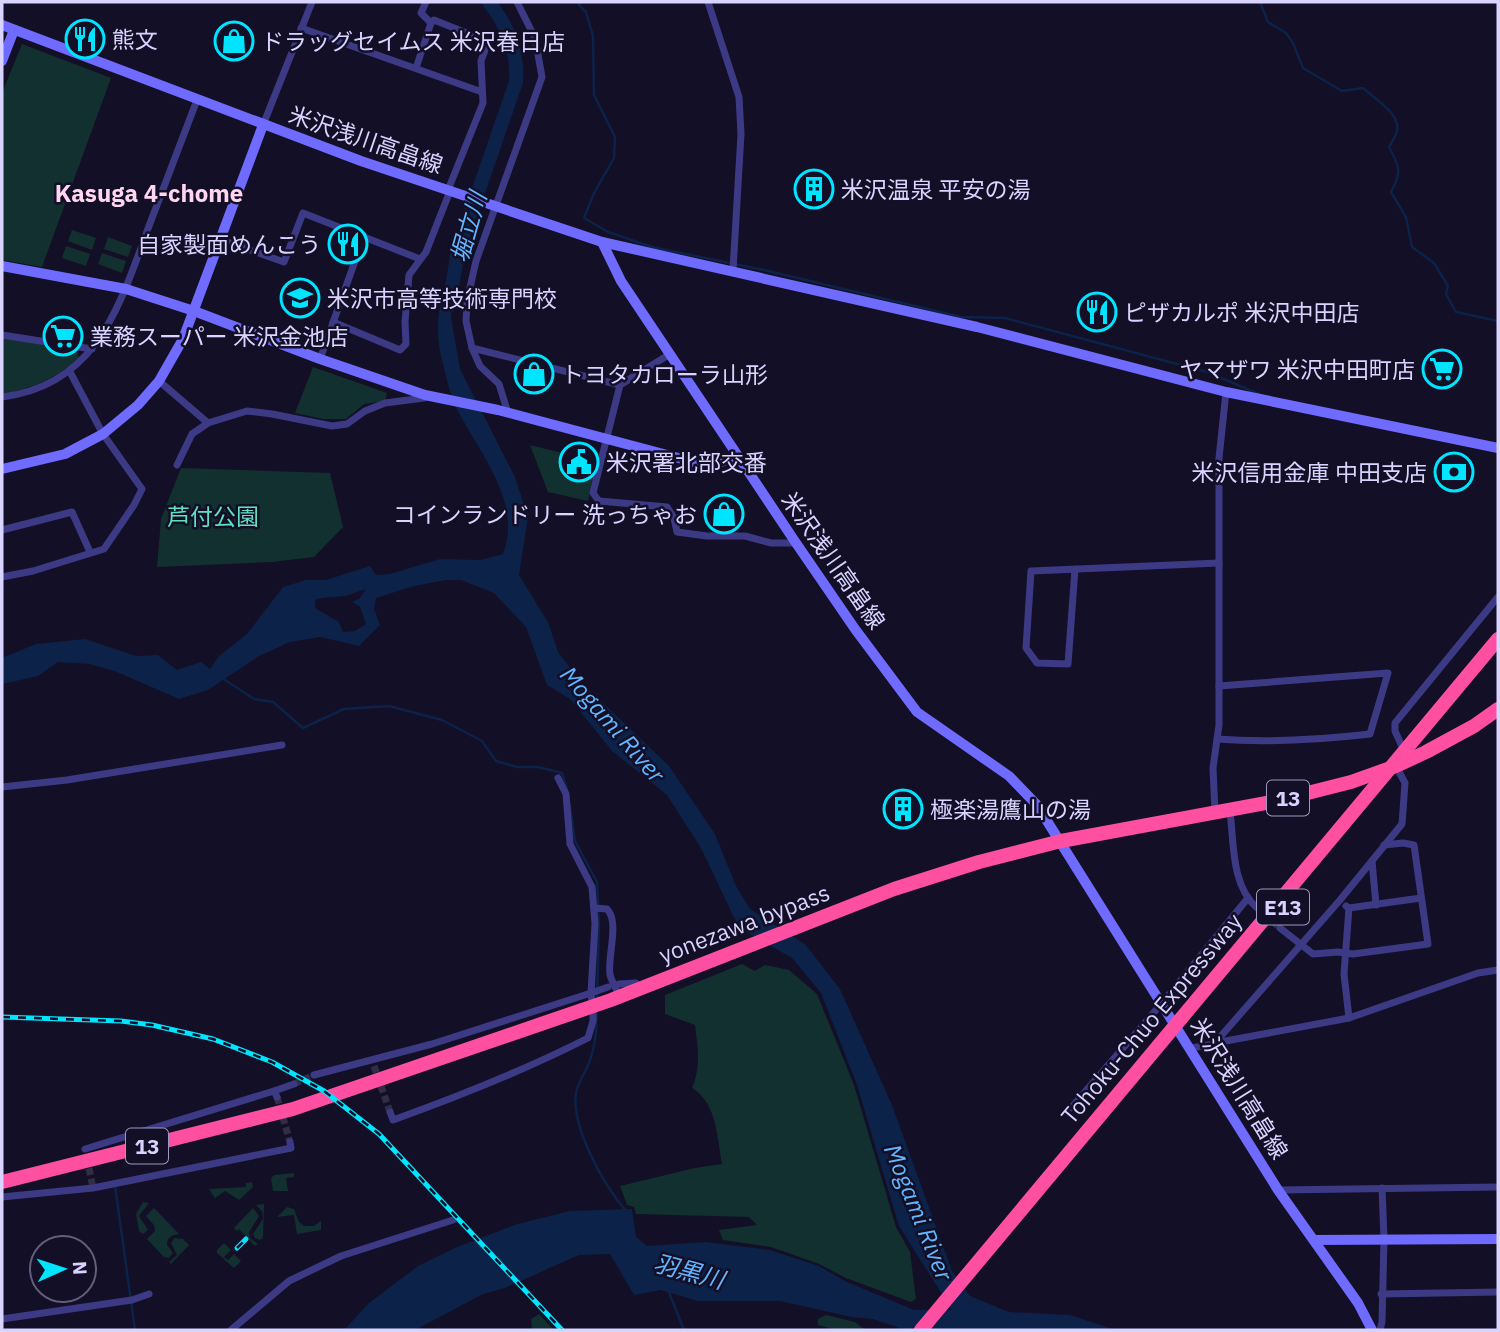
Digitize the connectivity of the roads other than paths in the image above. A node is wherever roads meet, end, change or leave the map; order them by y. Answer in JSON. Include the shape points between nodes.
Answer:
{"nodes":[{"id":1,"x":313,"y":2,"type":"edge"},
{"id":2,"x":426,"y":2,"type":"edge"},
{"id":3,"x":517,"y":2,"type":"edge"},
{"id":4,"x":708,"y":2,"type":"edge"},
{"id":5,"x":431,"y":23,"type":"junction"},
{"id":6,"x":2,"y":25,"type":"edge"},
{"id":7,"x":301,"y":27,"type":"junction"},
{"id":8,"x":14,"y":30,"type":"junction"},
{"id":9,"x":2,"y":61,"type":"edge"},
{"id":10,"x":416,"y":68,"type":"junction"},
{"id":11,"x":482,"y":92,"type":"junction"},
{"id":12,"x":197,"y":100,"type":"junction"},
{"id":13,"x":263,"y":125,"type":"junction"},
{"id":14,"x":449,"y":191,"type":"junction"},
{"id":15,"x":493,"y":204,"type":"junction"},
{"id":16,"x":364,"y":236,"type":"junction"},
{"id":17,"x":219,"y":239,"type":"junction"},
{"id":18,"x":602,"y":242,"type":"junction"},
{"id":19,"x":420,"y":259,"type":"junction"},
{"id":20,"x":2,"y":266,"type":"edge"},
{"id":21,"x":733,"y":270,"type":"junction"},
{"id":22,"x":126,"y":289,"type":"junction"},
{"id":23,"x":194,"y":310,"type":"junction"},
{"id":24,"x":333,"y":322,"type":"junction"},
{"id":25,"x":2,"y":335,"type":"edge"},
{"id":26,"x":472,"y":348,"type":"junction"},
{"id":27,"x":92,"y":349,"type":"junction"},
{"id":28,"x":670,"y":354,"type":"junction"},
{"id":29,"x":320,"y":359,"type":"junction"},
{"id":30,"x":70,"y":372,"type":"junction"},
{"id":31,"x":159,"y":381,"type":"junction"},
{"id":32,"x":620,"y":385,"type":"junction"},
{"id":33,"x":1226,"y":392,"type":"junction"},
{"id":34,"x":425,"y":394,"type":"junction"},
{"id":35,"x":2,"y":397,"type":"edge"},
{"id":36,"x":503,"y":411,"type":"junction"},
{"id":37,"x":208,"y":423,"type":"junction"},
{"id":38,"x":103,"y":434,"type":"junction"},
{"id":39,"x":608,"y":440,"type":"junction"},
{"id":40,"x":1498,"y":448,"type":"edge"},
{"id":41,"x":738,"y":456,"type":"junction"},
{"id":42,"x":177,"y":465,"type":"dead end"},
{"id":43,"x":2,"y":469,"type":"edge"},
{"id":44,"x":2,"y":530,"type":"edge"},
{"id":45,"x":796,"y":543,"type":"junction"},
{"id":46,"x":90,"y":552,"type":"junction"},
{"id":47,"x":1219,"y":563,"type":"junction"},
{"id":48,"x":1075,"y":569,"type":"junction"},
{"id":49,"x":2,"y":577,"type":"edge"},
{"id":50,"x":1498,"y":597,"type":"edge"},
{"id":51,"x":1498,"y":639,"type":"edge"},
{"id":52,"x":1498,"y":648,"type":"edge"},
{"id":53,"x":1219,"y":686,"type":"junction"},
{"id":54,"x":1498,"y":709,"type":"edge"},
{"id":55,"x":1421,"y":736,"type":"junction"},
{"id":56,"x":1217,"y":739,"type":"junction"},
{"id":57,"x":282,"y":745,"type":"dead end"},
{"id":58,"x":1402,"y":764,"type":"junction"},
{"id":59,"x":558,"y":778,"type":"dead end"},
{"id":60,"x":2,"y":787,"type":"edge"},
{"id":61,"x":1223,"y":812,"type":"junction"},
{"id":62,"x":1061,"y":841,"type":"junction"},
{"id":63,"x":1384,"y":845,"type":"junction"},
{"id":64,"x":1372,"y":861,"type":"junction"},
{"id":65,"x":1248,"y":898,"type":"junction"},
{"id":66,"x":1421,"y":898,"type":"junction"},
{"id":67,"x":1340,"y":900,"type":"junction"},
{"id":68,"x":1376,"y":905,"type":"junction"},
{"id":69,"x":598,"y":907,"type":"junction"},
{"id":70,"x":1257,"y":908,"type":"tunnel mouth"},
{"id":71,"x":1349,"y":908,"type":"junction"},
{"id":72,"x":1280,"y":928,"type":"tunnel mouth"},
{"id":73,"x":1301,"y":945,"type":"junction"},
{"id":74,"x":1345,"y":953,"type":"junction"},
{"id":75,"x":1498,"y":970,"type":"edge"},
{"id":76,"x":612,"y":991,"type":"junction"},
{"id":77,"x":591,"y":1001,"type":"junction"},
{"id":78,"x":1163,"y":1003,"type":"junction"},
{"id":79,"x":1349,"y":1017,"type":"junction"},
{"id":80,"x":1213,"y":1044,"type":"junction"},
{"id":81,"x":1191,"y":1048,"type":"junction"},
{"id":82,"x":314,"y":1075,"type":"tunnel mouth"},
{"id":83,"x":294,"y":1084,"type":"tunnel mouth"},
{"id":84,"x":1070,"y":1108,"type":"dead end"},
{"id":85,"x":390,"y":1112,"type":"dead end"},
{"id":86,"x":290,"y":1142,"type":"dead end"},
{"id":87,"x":85,"y":1149,"type":"dead end"},
{"id":88,"x":2,"y":1182,"type":"edge"},
{"id":89,"x":1498,"y":1187,"type":"edge"},
{"id":90,"x":1382,"y":1188,"type":"junction"},
{"id":91,"x":1278,"y":1189,"type":"junction"},
{"id":92,"x":1038,"y":1194,"type":"junction"},
{"id":93,"x":2,"y":1197,"type":"edge"},
{"id":94,"x":453,"y":1220,"type":"dead end"},
{"id":95,"x":1384,"y":1239,"type":"junction"},
{"id":96,"x":1498,"y":1239,"type":"edge"},
{"id":97,"x":1314,"y":1240,"type":"junction"},
{"id":98,"x":1498,"y":1292,"type":"edge"},
{"id":99,"x":149,"y":1294,"type":"dead end"},
{"id":100,"x":1381,"y":1294,"type":"junction"},
{"id":101,"x":2,"y":1320,"type":"edge"},
{"id":102,"x":1381,"y":1326,"type":"edge"},
{"id":103,"x":231,"y":1330,"type":"edge"},
{"id":104,"x":921,"y":1330,"type":"edge"},
{"id":105,"x":928,"y":1330,"type":"edge"},
{"id":106,"x":1372,"y":1330,"type":"edge"},
{"id":107,"x":1386,"y":1330,"type":"edge"}],
"edges":[{"from":1,"to":7,"type":"street"},
{"from":2,"to":5,"type":"street","via":[[421,13]]},
{"from":3,"to":15,"type":"street","via":[[535,38],[542,77]]},
{"from":4,"to":21,"type":"street","via":[[739,97]]},
{"from":5,"to":10,"type":"street"},
{"from":5,"to":11,"type":"street","via":[[434,20],[479,38],[485,50]]},
{"from":6,"to":8,"type":"street","name":"米沢浅川高畠線"},
{"from":7,"to":10,"type":"street"},
{"from":7,"to":13,"type":"street"},
{"from":8,"to":9,"type":"street"},
{"from":8,"to":12,"type":"street","name":"米沢浅川高畠線"},
{"from":10,"to":11,"type":"street"},
{"from":11,"to":14,"type":"street","via":[[483,103]]},
{"from":12,"to":13,"type":"street","name":"米沢浅川高畠線"},
{"from":12,"to":22,"type":"street"},
{"from":13,"to":14,"type":"street","name":"米沢浅川高畠線"},
{"from":13,"to":17,"type":"street"},
{"from":14,"to":15,"type":"street","name":"米沢浅川高畠線"},
{"from":14,"to":19,"type":"street"},
{"from":15,"to":18,"type":"street","name":"米沢浅川高畠線"},
{"from":15,"to":26,"type":"street","via":[[470,284],[466,320]]},
{"from":16,"to":17,"type":"street","via":[[303,213],[284,261]]},
{"from":16,"to":19,"type":"street"},
{"from":16,"to":24,"type":"street"},
{"from":17,"to":23,"type":"street"},
{"from":18,"to":21,"type":"street"},
{"from":18,"to":28,"type":"street","name":"米沢浅川高畠線","via":[[621,281]]},
{"from":19,"to":24,"type":"street","via":[[409,275],[406,344],[400,350]]},
{"from":20,"to":22,"type":"street"},
{"from":21,"to":33,"type":"street"},
{"from":22,"to":23,"type":"street"},
{"from":22,"to":27,"type":"street","via":[[107,330]]},
{"from":23,"to":29,"type":"street"},
{"from":23,"to":31,"type":"street"},
{"from":24,"to":29,"type":"street"},
{"from":25,"to":27,"type":"street"},
{"from":26,"to":32,"type":"street"},
{"from":26,"to":36,"type":"street","via":[[480,366],[499,384]]},
{"from":27,"to":30,"type":"street"},
{"from":28,"to":32,"type":"street"},
{"from":28,"to":41,"type":"street","name":"米沢浅川高畠線"},
{"from":29,"to":34,"type":"street"},
{"from":30,"to":35,"type":"street","via":[[33,391]]},
{"from":30,"to":38,"type":"street"},
{"from":31,"to":37,"type":"street"},
{"from":31,"to":38,"type":"street"},
{"from":32,"to":39,"type":"street"},
{"from":33,"to":40,"type":"street"},
{"from":33,"to":47,"type":"street","via":[[1219,458]]},
{"from":34,"to":36,"type":"street"},
{"from":34,"to":37,"type":"street","via":[[424,398],[385,403],[347,424],[332,426],[247,411]]},
{"from":36,"to":39,"type":"street"},
{"from":37,"to":42,"type":"street","via":[[192,434]]},
{"from":38,"to":43,"type":"street","via":[[65,454]]},
{"from":38,"to":46,"type":"street","via":[[142,489],[109,544]]},
{"from":39,"to":41,"type":"street","via":[[701,464]]},
{"from":39,"to":45,"type":"street","via":[[593,493],[599,501],[667,508],[677,532]]},
{"from":41,"to":45,"type":"street","name":"米沢浅川高畠線"},
{"from":44,"to":46,"type":"street","via":[[72,512]]},
{"from":45,"to":62,"type":"street","name":"米沢浅川高畠線","via":[[917,712],[1023,789]]},
{"from":46,"to":49,"type":"street"},
{"from":47,"to":48,"type":"street"},
{"from":47,"to":53,"type":"street"},
{"from":48,"to":48,"type":"street","via":[[1031,571],[1026,648],[1037,663],[1068,664]]},
{"from":50,"to":58,"type":"street","via":[[1395,723]]},
{"from":51,"to":55,"type":"highway","name":"Tohoku-Chuo Expressway","number":"E13"},
{"from":52,"to":55,"type":"highway","name":"Tohoku-Chuo Expressway","number":"E13"},
{"from":53,"to":56,"type":"street"},
{"from":53,"to":56,"type":"street","via":[[1388,673],[1370,734],[1267,742]]},
{"from":54,"to":58,"type":"highway","name":"yonezawa bypass","number":"13"},
{"from":55,"to":92,"type":"highway","name":"Tohoku-Chuo Expressway","number":"E13"},
{"from":56,"to":61,"type":"street","via":[[1213,768]]},
{"from":57,"to":60,"type":"street"},
{"from":58,"to":61,"type":"highway","name":"yonezawa bypass","number":"13","via":[[1351,782]]},
{"from":58,"to":63,"type":"street","via":[[1404,820]]},
{"from":59,"to":69,"type":"street","via":[[566,794],[570,844],[591,882]]},
{"from":61,"to":62,"type":"highway","name":"yonezawa bypass","number":"13"},
{"from":61,"to":65,"type":"street","via":[[1238,877]]},
{"from":62,"to":76,"type":"highway","name":"yonezawa bypass","number":"13","via":[[894,889],[643,987]]},
{"from":62,"to":78,"type":"street","name":"米沢浅川高畠線"},
{"from":63,"to":64,"type":"street"},
{"from":63,"to":66,"type":"street","via":[[1414,845]]},
{"from":64,"to":67,"type":"street"},
{"from":64,"to":68,"type":"street"},
{"from":65,"to":70,"type":"street"},
{"from":65,"to":78,"type":"street"},
{"from":66,"to":68,"type":"street"},
{"from":66,"to":74,"type":"street","via":[[1428,944]]},
{"from":67,"to":71,"type":"street"},
{"from":67,"to":73,"type":"street"},
{"from":68,"to":71,"type":"street"},
{"from":69,"to":76,"type":"street","via":[[611,913]]},
{"from":69,"to":77,"type":"street"},
{"from":71,"to":74,"type":"street"},
{"from":72,"to":73,"type":"street"},
{"from":73,"to":74,"type":"street","via":[[1313,954]]},
{"from":73,"to":80,"type":"street"},
{"from":74,"to":79,"type":"street"},
{"from":75,"to":79,"type":"street"},
{"from":76,"to":77,"type":"highway","name":"yonezawa bypass","number":"13"},
{"from":76,"to":77,"type":"street"},
{"from":77,"to":82,"type":"street","via":[[373,1064]]},
{"from":77,"to":85,"type":"street","via":[[593,1021],[588,1038],[540,1063],[393,1121]]},
{"from":77,"to":88,"type":"highway","name":"yonezawa bypass","number":"13","via":[[293,1109]]},
{"from":78,"to":81,"type":"street","name":"米沢浅川高畠線"},
{"from":78,"to":84,"type":"street"},
{"from":79,"to":80,"type":"street"},
{"from":80,"to":81,"type":"street"},
{"from":81,"to":91,"type":"street","name":"米沢浅川高畠線"},
{"from":83,"to":87,"type":"street","via":[[276,1094]]},
{"from":86,"to":93,"type":"street","via":[[291,1148],[93,1188]]},
{"from":89,"to":90,"type":"street"},
{"from":90,"to":91,"type":"street"},
{"from":90,"to":95,"type":"street"},
{"from":91,"to":97,"type":"street","name":"米沢浅川高畠線"},
{"from":92,"to":104,"type":"highway","name":"Tohoku-Chuo Expressway","number":"E13"},
{"from":92,"to":105,"type":"highway","name":"Tohoku-Chuo Expressway","number":"E13"},
{"from":94,"to":103,"type":"street","via":[[341,1256],[289,1281]]},
{"from":95,"to":96,"type":"street"},
{"from":95,"to":97,"type":"street"},
{"from":95,"to":100,"type":"street"},
{"from":97,"to":106,"type":"street","name":"米沢浅川高畠線"},
{"from":98,"to":100,"type":"street"},
{"from":99,"to":101,"type":"street"},
{"from":100,"to":102,"type":"street"},
{"from":102,"to":107,"type":"street"}]}
